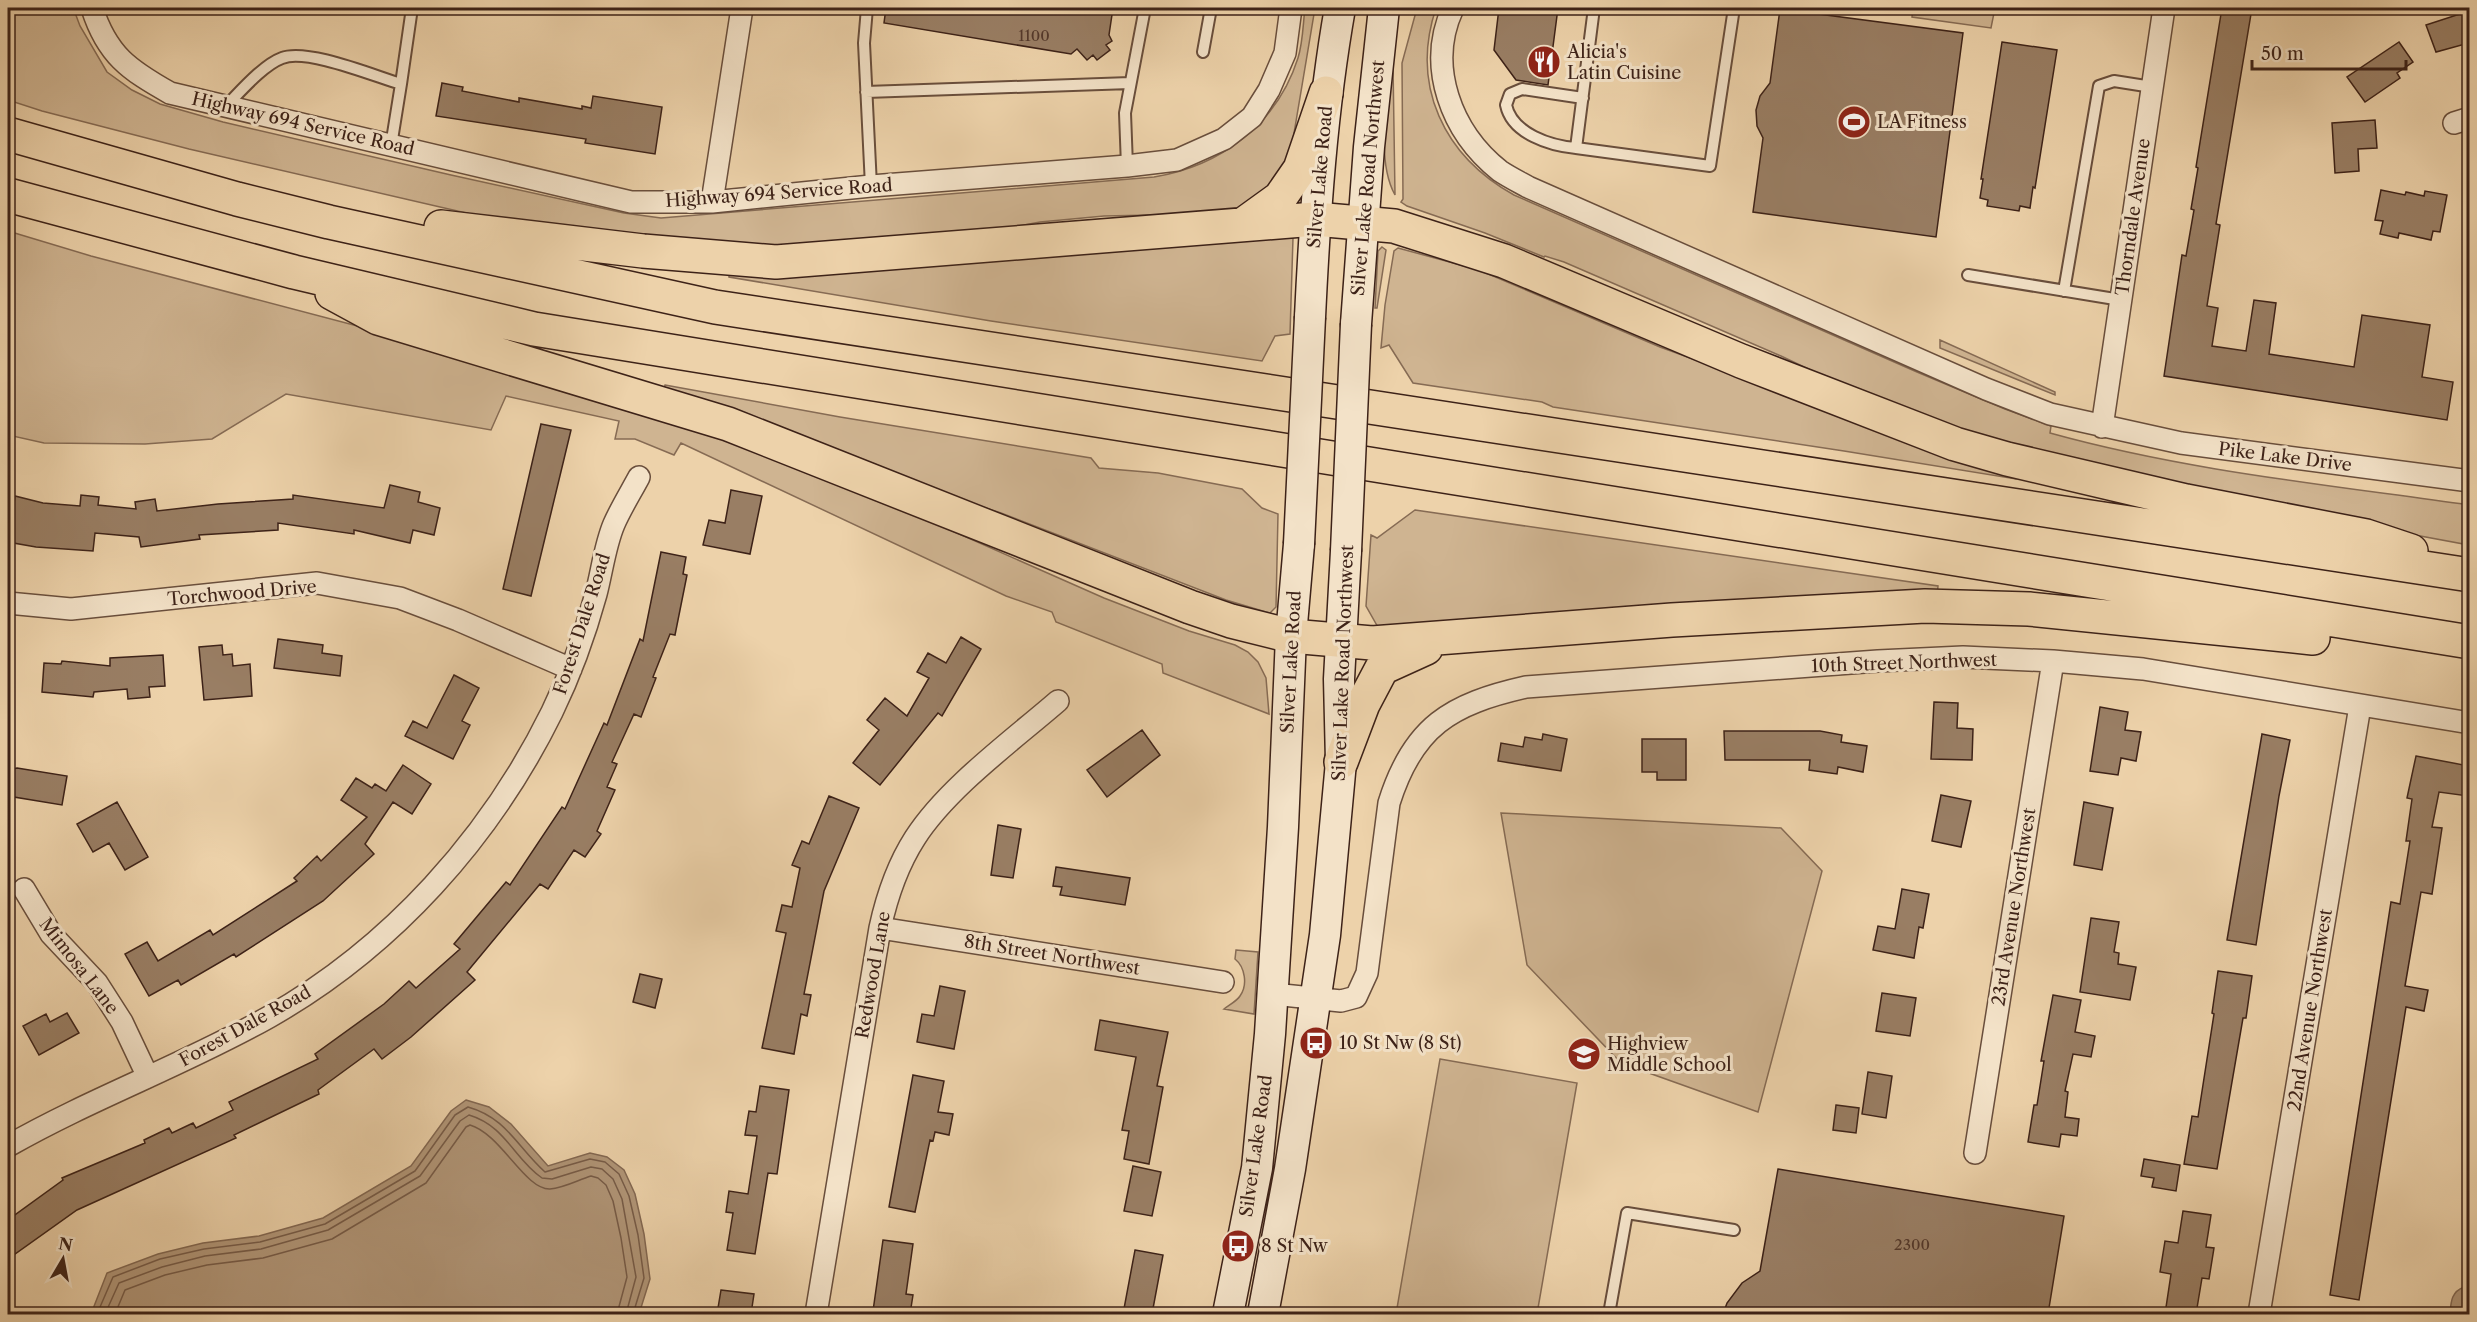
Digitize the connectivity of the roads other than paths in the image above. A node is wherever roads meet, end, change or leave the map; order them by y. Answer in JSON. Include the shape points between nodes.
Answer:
{"nodes":[{"id":1,"x":92,"y":8,"type":"edge"},
{"id":2,"x":412,"y":8,"type":"edge"},
{"id":3,"x":742,"y":8,"type":"edge"},
{"id":4,"x":867,"y":8,"type":"edge"},
{"id":5,"x":1145,"y":8,"type":"edge"},
{"id":6,"x":1211,"y":8,"type":"edge"},
{"id":7,"x":1291,"y":8,"type":"edge"},
{"id":8,"x":1340,"y":8,"type":"edge"},
{"id":9,"x":1384,"y":8,"type":"edge"},
{"id":10,"x":1453,"y":8,"type":"edge"},
{"id":11,"x":1594,"y":8,"type":"edge"},
{"id":12,"x":1734,"y":8,"type":"edge"},
{"id":13,"x":2164,"y":8,"type":"edge"},
{"id":14,"x":1203,"y":52,"type":"dead end"},
{"id":15,"x":1130,"y":83,"type":"junction"},
{"id":16,"x":401,"y":84,"type":"junction"},
{"id":17,"x":2152,"y":87,"type":"junction"},
{"id":18,"x":866,"y":92,"type":"junction"},
{"id":19,"x":1326,"y":93,"type":"junction"},
{"id":20,"x":1582,"y":98,"type":"junction"},
{"id":21,"x":225,"y":106,"type":"junction"},
{"id":22,"x":8,"y":134,"type":"edge"},
{"id":23,"x":391,"y":146,"type":"junction"},
{"id":24,"x":1576,"y":148,"type":"junction"},
{"id":25,"x":1127,"y":166,"type":"junction"},
{"id":26,"x":128,"y":169,"type":"junction"},
{"id":27,"x":871,"y":186,"type":"junction"},
{"id":28,"x":8,"y":195,"type":"edge"},
{"id":29,"x":712,"y":202,"type":"junction"},
{"id":30,"x":1315,"y":219,"type":"junction"},
{"id":31,"x":1364,"y":222,"type":"junction"},
{"id":32,"x":1244,"y":224,"type":"junction"},
{"id":33,"x":294,"y":272,"type":"junction"},
{"id":34,"x":1968,"y":275,"type":"dead end"},
{"id":35,"x":2064,"y":291,"type":"junction"},
{"id":36,"x":2121,"y":300,"type":"junction"},
{"id":37,"x":2102,"y":427,"type":"junction"},
{"id":38,"x":639,"y":477,"type":"dead end"},
{"id":39,"x":2469,"y":481,"type":"edge"},
{"id":40,"x":2469,"y":570,"type":"edge"},
{"id":41,"x":2469,"y":575,"type":"edge"},
{"id":42,"x":8,"y":603,"type":"edge"},
{"id":43,"x":2396,"y":632,"type":"junction"},
{"id":44,"x":1291,"y":636,"type":"junction"},
{"id":45,"x":1450,"y":638,"type":"junction"},
{"id":46,"x":1341,"y":641,"type":"junction"},
{"id":47,"x":2469,"y":642,"type":"edge"},
{"id":48,"x":2053,"y":661,"type":"junction"},
{"id":49,"x":571,"y":669,"type":"junction"},
{"id":50,"x":1058,"y":701,"type":"dead end"},
{"id":51,"x":2360,"y":706,"type":"junction"},
{"id":52,"x":2469,"y":723,"type":"edge"},
{"id":53,"x":1341,"y":762,"type":"junction"},
{"id":54,"x":24,"y":889,"type":"dead end"},
{"id":55,"x":880,"y":928,"type":"junction"},
{"id":56,"x":1223,"y":982,"type":"dead end"},
{"id":57,"x":1273,"y":994,"type":"junction"},
{"id":58,"x":1316,"y":999,"type":"junction"},
{"id":59,"x":148,"y":1077,"type":"junction"},
{"id":60,"x":8,"y":1146,"type":"edge"},
{"id":61,"x":1976,"y":1153,"type":"dead end"},
{"id":62,"x":1734,"y":1230,"type":"dead end"},
{"id":63,"x":816,"y":1314,"type":"edge"},
{"id":64,"x":1228,"y":1314,"type":"edge"},
{"id":65,"x":1263,"y":1314,"type":"edge"},
{"id":66,"x":1608,"y":1314,"type":"edge"},
{"id":67,"x":2259,"y":1314,"type":"edge"}],
"edges":[{"from":1,"to":21,"type":"street","name":"Highway 694 Service Road","via":[[108,43],[124,64],[170,93]]},
{"from":2,"to":16,"type":"lane"},
{"from":3,"to":29,"type":"street"},
{"from":4,"to":18,"type":"lane"},
{"from":5,"to":15,"type":"lane"},
{"from":6,"to":14,"type":"lane"},
{"from":7,"to":25,"type":"street","name":"Highway 694 Service Road","via":[[1285,53],[1252,117],[1224,139],[1177,160]]},
{"from":8,"to":19,"type":"main road","name":"Silver Lake Road"},
{"from":9,"to":31,"type":"main road","name":"Silver Lake Road Northwest"},
{"from":10,"to":37,"type":"street","name":"Pike Lake Drive","via":[[1442,42],[1445,92],[1470,141],[1502,172],[1528,187],[1986,389],[2050,414]]},
{"from":11,"to":20,"type":"lane"},
{"from":12,"to":24,"type":"lane","via":[[1710,166]]},
{"from":13,"to":17,"type":"street","name":"Thorndale Avenue"},
{"from":15,"to":18,"type":"lane"},
{"from":15,"to":25,"type":"lane","via":[[1125,112]]},
{"from":16,"to":21,"type":"lane","via":[[307,55],[282,58],[250,80]]},
{"from":16,"to":23,"type":"lane"},
{"from":17,"to":35,"type":"lane","via":[[2114,81],[2099,86]]},
{"from":17,"to":36,"type":"street","name":"Thorndale Avenue"},
{"from":18,"to":27,"type":"lane"},
{"from":19,"to":30,"type":"main road","name":"Silver Lake Road"},
{"from":19,"to":32,"type":"highway","via":[[1300,169],[1280,198]]},
{"from":20,"to":24,"type":"lane"},
{"from":20,"to":24,"type":"lane","via":[[1522,89],[1510,94],[1506,105],[1521,128],[1554,146]]},
{"from":21,"to":23,"type":"street","name":"Highway 694 Service Road"},
{"from":22,"to":26,"type":"highway"},
{"from":23,"to":29,"type":"street","name":"Highway 694 Service Road","via":[[632,202]]},
{"from":25,"to":27,"type":"street","name":"Highway 694 Service Road"},
{"from":26,"to":32,"type":"highway","via":[[406,222],[749,261],[803,262]]},
{"from":26,"to":41,"type":"highway","via":[[329,222],[716,307]]},
{"from":27,"to":29,"type":"street","name":"Highway 694 Service Road"},
{"from":28,"to":33,"type":"highway"},
{"from":30,"to":31,"type":"highway"},
{"from":30,"to":32,"type":"highway"},
{"from":30,"to":44,"type":"main road","name":"Silver Lake Road","bridge":true},
{"from":31,"to":40,"type":"highway","via":[[1394,226],[1504,261],[1741,361],[1955,444],[2186,501],[2366,536]]},
{"from":31,"to":46,"type":"main road","name":"Silver Lake Road Northwest","bridge":true},
{"from":33,"to":43,"type":"highway","via":[[534,329]]},
{"from":33,"to":44,"type":"highway","via":[[378,318],[698,413],[1190,607]]},
{"from":34,"to":35,"type":"lane"},
{"from":35,"to":36,"type":"lane"},
{"from":36,"to":37,"type":"street","name":"Thorndale Avenue"},
{"from":37,"to":39,"type":"street","name":"Pike Lake Drive","via":[[2181,443]]},
{"from":38,"to":49,"type":"street","name":"Forest Dale Road","via":[[614,524]]},
{"from":42,"to":49,"type":"street","name":"Torchwood Drive","via":[[71,609],[317,584],[400,598]]},
{"from":43,"to":45,"type":"highway","via":[[2305,638],[2029,609],[1925,606],[1672,620]]},
{"from":43,"to":47,"type":"highway"},
{"from":44,"to":46,"type":"highway"},
{"from":44,"to":57,"type":"main road","name":"Silver Lake Road"},
{"from":45,"to":46,"type":"highway"},
{"from":45,"to":53,"type":"highway","via":[[1382,668],[1363,704]]},
{"from":46,"to":53,"type":"main road","name":"Silver Lake Road Northwest"},
{"from":48,"to":51,"type":"street","name":"10th Street Northwest","via":[[2143,669]]},
{"from":48,"to":58,"type":"street","name":"10th Street Northwest","via":[[1963,657],[1878,661],[1526,687],[1469,703],[1426,733],[1397,777],[1389,803],[1362,987],[1356,997],[1341,1001]]},
{"from":48,"to":61,"type":"street","name":"23rd Avenue Northwest"},
{"from":49,"to":59,"type":"street","name":"Forest Dale Road","via":[[552,712],[494,810],[410,910],[368,948],[270,1017]]},
{"from":50,"to":55,"type":"street","name":"Redwood Lane","via":[[938,808],[915,837],[900,864]]},
{"from":51,"to":52,"type":"street","name":"10th Street Northwest"},
{"from":51,"to":67,"type":"street","name":"22nd Avenue Northwest"},
{"from":53,"to":58,"type":"main road","name":"Silver Lake Road Northwest"},
{"from":54,"to":59,"type":"street","name":"Mimosa Lane","via":[[51,934],[97,983],[122,1022]]},
{"from":55,"to":56,"type":"street","name":"8th Street Northwest"},
{"from":55,"to":63,"type":"street","name":"Redwood Lane"},
{"from":57,"to":58,"type":"street","name":"10th Street Northwest"},
{"from":57,"to":64,"type":"main road","name":"Silver Lake Road","via":[[1257,1168]]},
{"from":58,"to":65,"type":"main road","name":"Silver Lake Road Northwest"},
{"from":59,"to":60,"type":"street","name":"Forest Dale Road"},
{"from":62,"to":66,"type":"lane","via":[[1627,1214]]}]}
